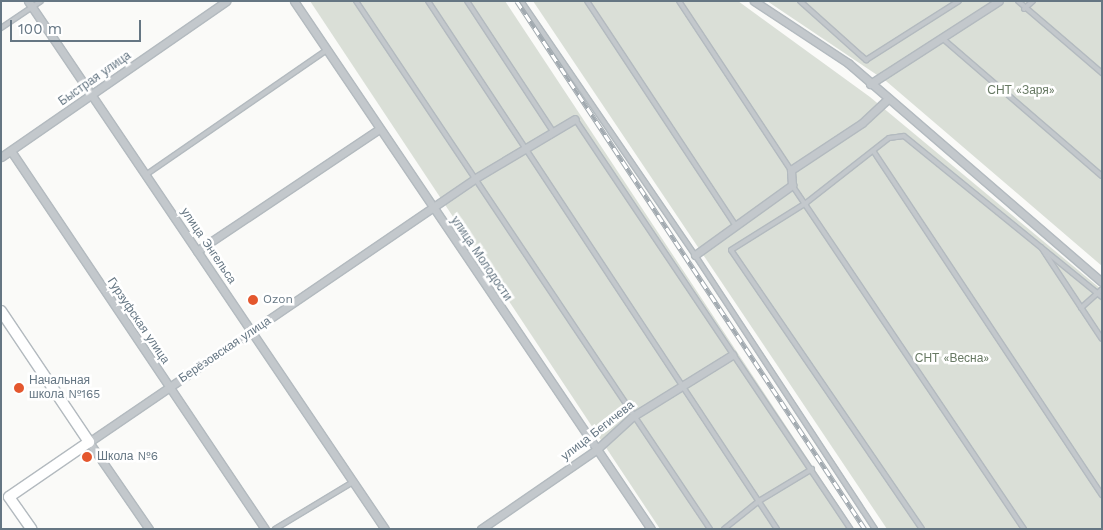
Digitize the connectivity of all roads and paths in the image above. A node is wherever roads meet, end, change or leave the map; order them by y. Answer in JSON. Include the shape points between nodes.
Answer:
{"nodes":[{"id":1,"x":41,"y":1,"type":"edge"},
{"id":2,"x":226,"y":1,"type":"edge"},
{"id":3,"x":294,"y":1,"type":"edge"},
{"id":4,"x":356,"y":1,"type":"edge"},
{"id":5,"x":428,"y":1,"type":"edge"},
{"id":6,"x":466,"y":1,"type":"edge"},
{"id":7,"x":521,"y":1,"type":"edge"},
{"id":8,"x":587,"y":1,"type":"edge"},
{"id":9,"x":679,"y":1,"type":"edge"},
{"id":10,"x":754,"y":1,"type":"edge"},
{"id":11,"x":800,"y":1,"type":"edge"},
{"id":12,"x":959,"y":1,"type":"edge"},
{"id":13,"x":999,"y":1,"type":"edge"},
{"id":14,"x":1018,"y":1,"type":"edge"},
{"id":15,"x":1033,"y":1,"type":"edge"},
{"id":16,"x":30,"y":4,"type":"edge"},
{"id":17,"x":1024,"y":9,"type":"junction"},
{"id":18,"x":1,"y":28,"type":"edge"},
{"id":19,"x":942,"y":38,"type":"junction"},
{"id":20,"x":327,"y":50,"type":"junction"},
{"id":21,"x":1102,"y":73,"type":"edge"},
{"id":22,"x":870,"y":84,"type":"junction"},
{"id":23,"x":94,"y":94,"type":"junction"},
{"id":24,"x":888,"y":99,"type":"junction"},
{"id":25,"x":575,"y":118,"type":"joint"},
{"id":26,"x":379,"y":129,"type":"junction"},
{"id":27,"x":552,"y":130,"type":"junction"},
{"id":28,"x":524,"y":146,"type":"junction"},
{"id":29,"x":11,"y":151,"type":"junction"},
{"id":30,"x":874,"y":152,"type":"junction"},
{"id":31,"x":1,"y":157,"type":"edge"},
{"id":32,"x":791,"y":170,"type":"junction"},
{"id":33,"x":147,"y":174,"type":"junction"},
{"id":34,"x":1102,"y":176,"type":"edge"},
{"id":35,"x":474,"y":179,"type":"junction"},
{"id":36,"x":792,"y":185,"type":"junction"},
{"id":37,"x":806,"y":203,"type":"junction"},
{"id":38,"x":432,"y":207,"type":"junction"},
{"id":39,"x":736,"y":226,"type":"junction"},
{"id":40,"x":1038,"y":242,"type":"junction"},
{"id":41,"x":198,"y":251,"type":"junction"},
{"id":42,"x":695,"y":255,"type":"junction"},
{"id":43,"x":1102,"y":282,"type":"edge"},
{"id":44,"x":1102,"y":289,"type":"edge"},
{"id":45,"x":1100,"y":296,"type":"edge"},
{"id":46,"x":1082,"y":308,"type":"junction"},
{"id":47,"x":1,"y":311,"type":"edge"},
{"id":48,"x":252,"y":332,"type":"junction"},
{"id":49,"x":1102,"y":339,"type":"edge"},
{"id":50,"x":732,"y":355,"type":"junction"},
{"id":51,"x":684,"y":386,"type":"junction"},
{"id":52,"x":169,"y":388,"type":"junction"},
{"id":53,"x":632,"y":417,"type":"junction"},
{"id":54,"x":89,"y":442,"type":"junction"},
{"id":55,"x":596,"y":450,"type":"junction"},
{"id":56,"x":812,"y":469,"type":"junction"},
{"id":57,"x":353,"y":482,"type":"junction"},
{"id":58,"x":1102,"y":495,"type":"edge"},
{"id":59,"x":5,"y":500,"type":"edge"},
{"id":60,"x":759,"y":501,"type":"junction"},
{"id":61,"x":31,"y":529,"type":"edge"},
{"id":62,"x":149,"y":529,"type":"edge"},
{"id":63,"x":265,"y":529,"type":"edge"},
{"id":64,"x":275,"y":529,"type":"edge"},
{"id":65,"x":385,"y":529,"type":"edge"},
{"id":66,"x":481,"y":529,"type":"edge"},
{"id":67,"x":651,"y":529,"type":"edge"},
{"id":68,"x":710,"y":529,"type":"edge"},
{"id":69,"x":724,"y":529,"type":"edge"},
{"id":70,"x":777,"y":529,"type":"edge"},
{"id":71,"x":851,"y":529,"type":"edge"},
{"id":72,"x":875,"y":529,"type":"edge"},
{"id":73,"x":922,"y":529,"type":"edge"},
{"id":74,"x":1024,"y":529,"type":"edge"}],
"edges":[{"from":1,"to":16,"type":"lane"},
{"from":2,"to":23,"type":"street","name":"Быстрая улица"},
{"from":3,"to":20,"type":"street","name":"улица Молодости"},
{"from":4,"to":35,"type":"lane"},
{"from":5,"to":28,"type":"lane"},
{"from":6,"to":27,"type":"lane"},
{"from":7,"to":42,"type":"lane"},
{"from":8,"to":39,"type":"lane"},
{"from":9,"to":32,"type":"lane"},
{"from":10,"to":22,"type":"street","via":[[848,63]]},
{"from":11,"to":12,"type":"lane","via":[[866,60]]},
{"from":13,"to":19,"type":"street"},
{"from":14,"to":17,"type":"lane"},
{"from":15,"to":17,"type":"lane"},
{"from":16,"to":18,"type":"lane"},
{"from":16,"to":23,"type":"street","name":"улица Энгельса"},
{"from":17,"to":21,"type":"lane"},
{"from":19,"to":22,"type":"street"},
{"from":19,"to":34,"type":"lane"},
{"from":20,"to":26,"type":"street","name":"улица Молодости"},
{"from":20,"to":33,"type":"lane"},
{"from":22,"to":24,"type":"street"},
{"from":23,"to":29,"type":"street","name":"Быстрая улица"},
{"from":23,"to":33,"type":"street","name":"улица Энгельса"},
{"from":24,"to":32,"type":"street","via":[[862,123]]},
{"from":24,"to":43,"type":"street"},
{"from":25,"to":27,"type":"street","name":"Берёзовская улица"},
{"from":25,"to":50,"type":"lane"},
{"from":26,"to":38,"type":"street","name":"улица Молодости"},
{"from":26,"to":41,"type":"street"},
{"from":27,"to":28,"type":"street","name":"Берёзовская улица"},
{"from":28,"to":35,"type":"street","name":"Берёзовская улица"},
{"from":28,"to":51,"type":"lane"},
{"from":29,"to":31,"type":"street","name":"Быстрая улица"},
{"from":29,"to":52,"type":"street","name":"Гурзуфская улица"},
{"from":30,"to":37,"type":"lane"},
{"from":30,"to":40,"type":"lane","via":[[890,138],[904,136]]},
{"from":30,"to":58,"type":"lane"},
{"from":32,"to":36,"type":"street"},
{"from":33,"to":41,"type":"street","name":"улица Энгельса"},
{"from":35,"to":38,"type":"street","name":"Берёзовская улица"},
{"from":35,"to":53,"type":"lane"},
{"from":36,"to":37,"type":"lane"},
{"from":36,"to":39,"type":"street"},
{"from":37,"to":73,"type":"lane","via":[[731,250]]},
{"from":37,"to":74,"type":"lane"},
{"from":38,"to":48,"type":"street","name":"Берёзовская улица"},
{"from":38,"to":55,"type":"street","name":"улица Молодости"},
{"from":39,"to":42,"type":"street"},
{"from":40,"to":45,"type":"lane"},
{"from":40,"to":46,"type":"lane"},
{"from":41,"to":48,"type":"street","name":"улица Энгельса"},
{"from":42,"to":72,"type":"lane"},
{"from":44,"to":45,"type":"lane"},
{"from":45,"to":46,"type":"lane"},
{"from":46,"to":49,"type":"lane"},
{"from":47,"to":54,"type":"street"},
{"from":48,"to":52,"type":"street","name":"Берёзовская улица"},
{"from":48,"to":57,"type":"street","name":"улица Энгельса"},
{"from":50,"to":51,"type":"street","name":"улица Бегичева"},
{"from":50,"to":56,"type":"lane"},
{"from":51,"to":53,"type":"street","name":"улица Бегичева"},
{"from":51,"to":60,"type":"lane"},
{"from":52,"to":54,"type":"street","name":"Берёзовская улица"},
{"from":52,"to":63,"type":"street","name":"Гурзуфская улица"},
{"from":53,"to":55,"type":"street","name":"улица Бегичева"},
{"from":53,"to":68,"type":"lane"},
{"from":54,"to":59,"type":"street","name":"Берёзовская улица"},
{"from":54,"to":62,"type":"street"},
{"from":55,"to":66,"type":"street","name":"улица Бегичева"},
{"from":55,"to":67,"type":"street","name":"улица Молодости"},
{"from":56,"to":60,"type":"lane"},
{"from":56,"to":71,"type":"lane"},
{"from":57,"to":64,"type":"lane"},
{"from":57,"to":65,"type":"street","name":"улица Энгельса"},
{"from":59,"to":61,"type":"street"},
{"from":60,"to":69,"type":"lane"},
{"from":60,"to":70,"type":"lane"}]}
